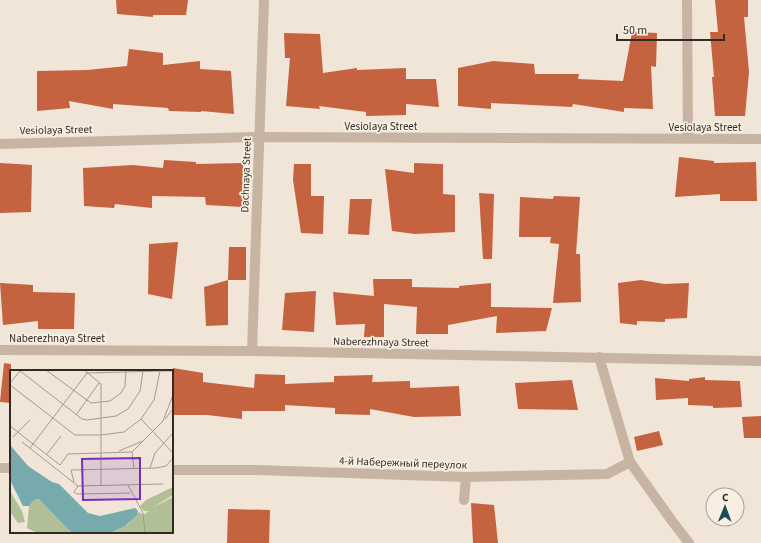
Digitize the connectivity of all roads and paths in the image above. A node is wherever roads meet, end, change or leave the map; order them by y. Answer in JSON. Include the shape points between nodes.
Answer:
{"nodes":[{"id":1,"x":264,"y":0,"type":"edge"},
{"id":2,"x":687,"y":0,"type":"edge"},
{"id":3,"x":259,"y":137,"type":"junction"},
{"id":4,"x":688,"y":139,"type":"junction"},
{"id":5,"x":761,"y":139,"type":"edge"},
{"id":6,"x":0,"y":144,"type":"edge"},
{"id":7,"x":0,"y":350,"type":"edge"},
{"id":8,"x":252,"y":352,"type":"junction"},
{"id":9,"x":600,"y":357,"type":"junction"},
{"id":10,"x":761,"y":361,"type":"edge"},
{"id":11,"x":630,"y":462,"type":"junction"},
{"id":12,"x":173,"y":470,"type":"edge"},
{"id":13,"x":466,"y":477,"type":"junction"},
{"id":14,"x":464,"y":500,"type":"dead end"},
{"id":15,"x":689,"y":543,"type":"edge"}],
"edges":[{"from":1,"to":3,"type":"street","name":"Dachnaya Street"},
{"from":2,"to":4,"type":"street"},
{"from":3,"to":4,"type":"street","name":"Vesiolaya Street"},
{"from":3,"to":6,"type":"street","name":"Vesiolaya Street"},
{"from":3,"to":8,"type":"street","name":"Dachnaya Street"},
{"from":4,"to":5,"type":"street","name":"Vesiolaya Street"},
{"from":7,"to":8,"type":"street","name":"Naberezhnaya Street"},
{"from":8,"to":9,"type":"street","name":"Naberezhnaya Street"},
{"from":9,"to":10,"type":"street","name":"Naberezhnaya Street"},
{"from":9,"to":11,"type":"street"},
{"from":11,"to":13,"type":"street","name":"4-й Набережный переулок","via":[[607,474]]},
{"from":11,"to":15,"type":"street"},
{"from":12,"to":13,"type":"street","name":"4-й Набережный переулок","via":[[257,470]]},
{"from":13,"to":14,"type":"street"}]}
